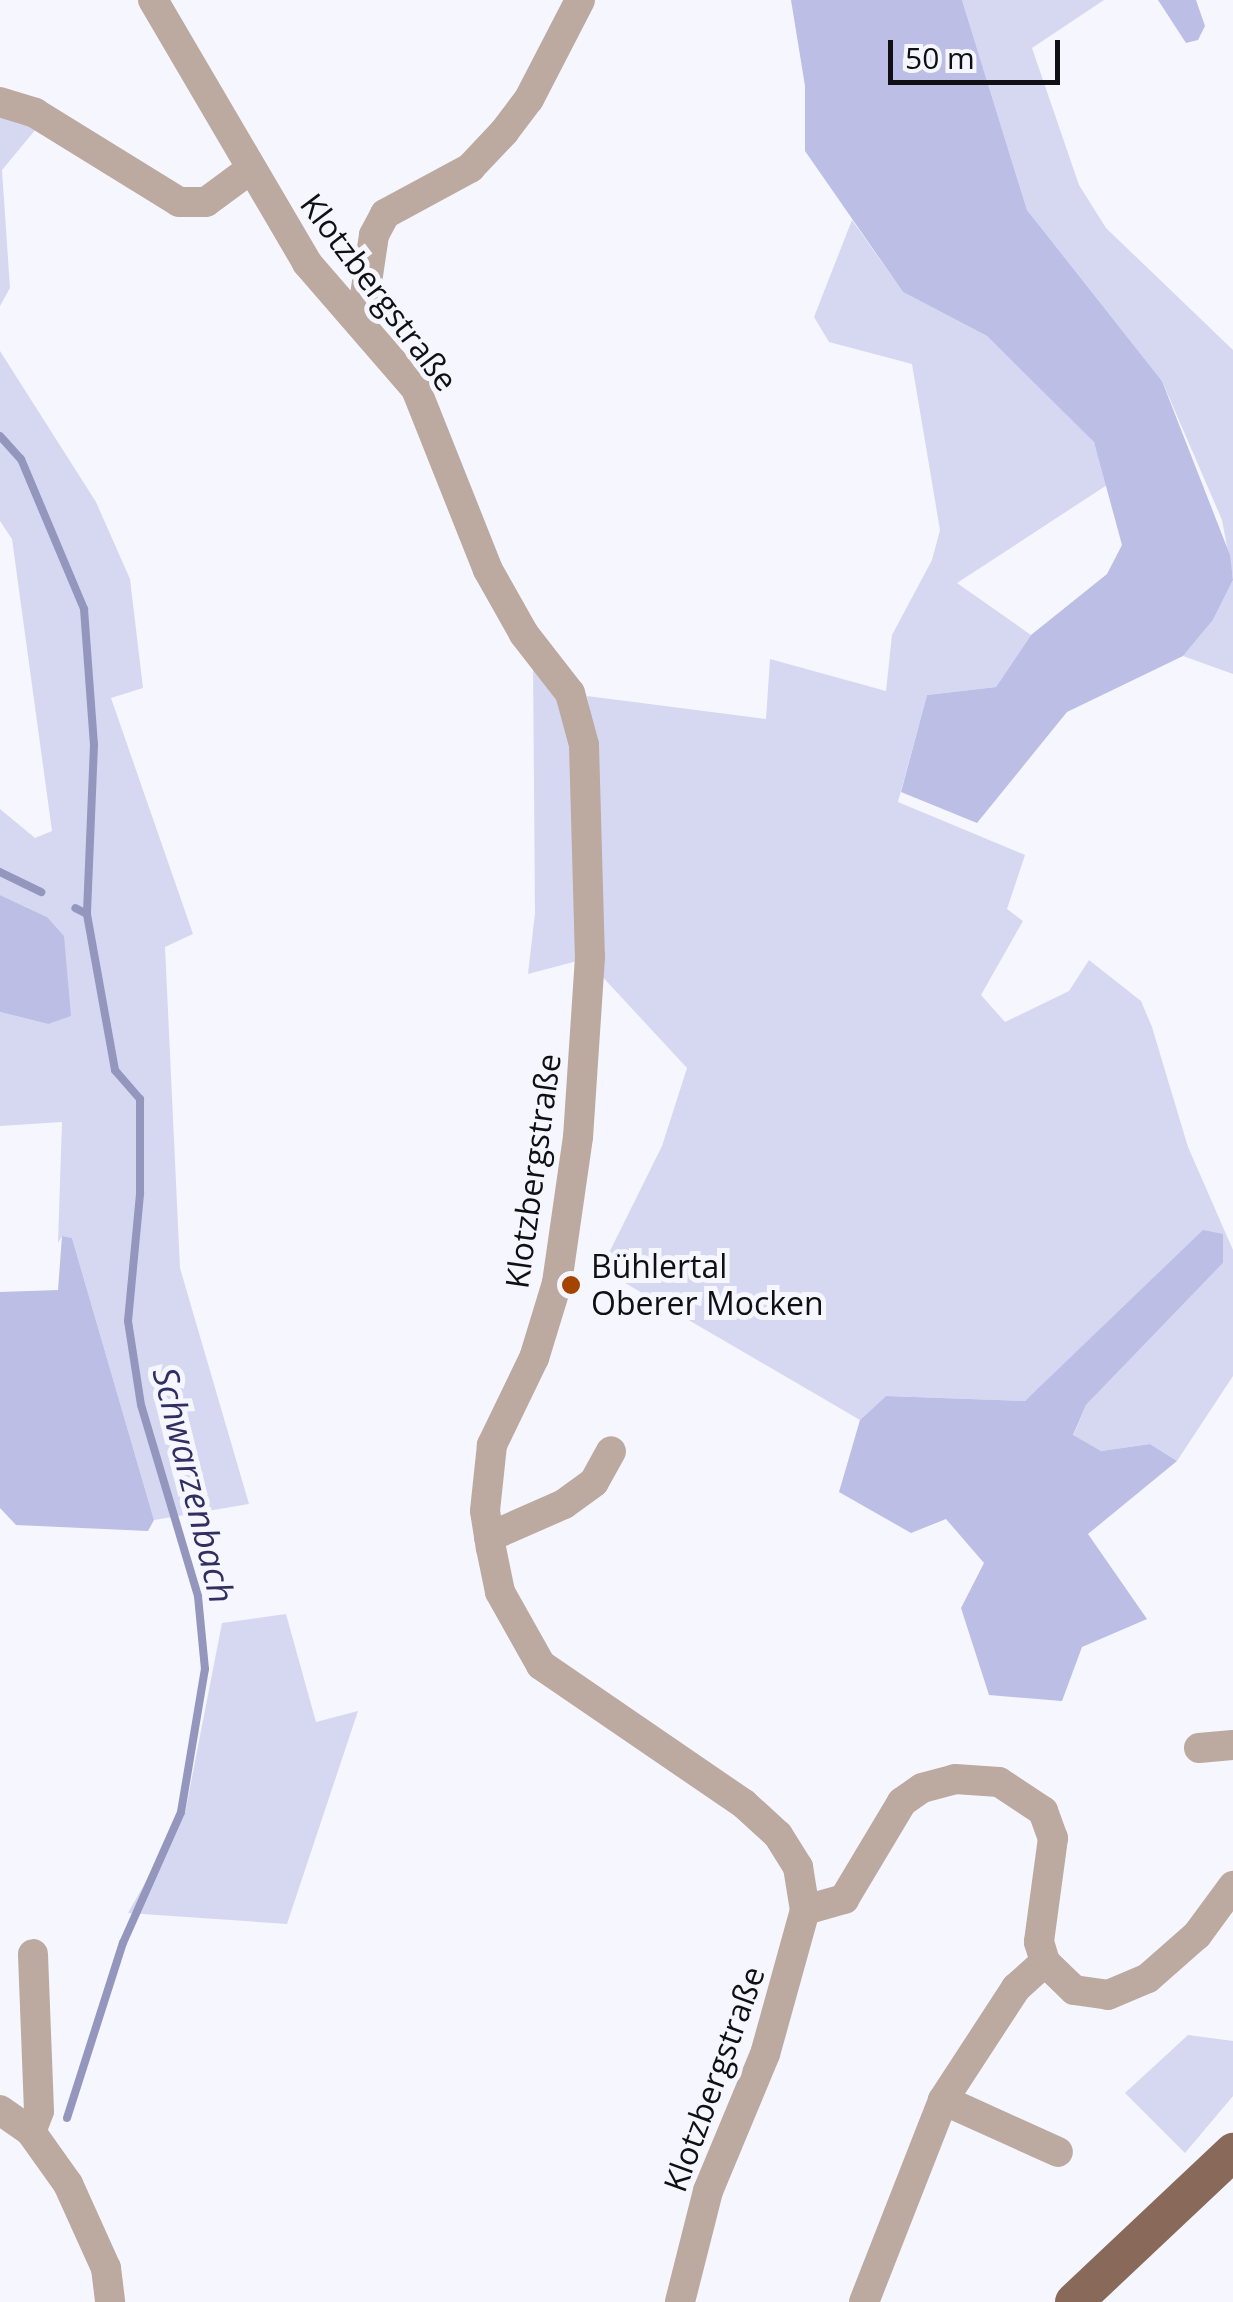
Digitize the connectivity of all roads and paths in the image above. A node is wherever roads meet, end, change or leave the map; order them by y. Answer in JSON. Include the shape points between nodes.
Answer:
{"nodes":[{"id":1,"x":153,"y":0,"type":"edge"},
{"id":2,"x":580,"y":0,"type":"edge"},
{"id":3,"x":0,"y":102,"type":"edge"},
{"id":4,"x":248,"y":172,"type":"junction"},
{"id":5,"x":361,"y":322,"type":"junction"},
{"id":6,"x":611,"y":1451,"type":"dead end"},
{"id":7,"x":489,"y":1537,"type":"junction"},
{"id":8,"x":1233,"y":1746,"type":"edge"},
{"id":9,"x":1199,"y":1748,"type":"dead end"},
{"id":10,"x":1233,"y":1886,"type":"edge"},
{"id":11,"x":805,"y":1910,"type":"junction"},
{"id":12,"x":32,"y":1954,"type":"dead end"},
{"id":13,"x":1045,"y":1962,"type":"junction"},
{"id":14,"x":944,"y":2100,"type":"junction"},
{"id":15,"x":0,"y":2110,"type":"edge"},
{"id":16,"x":31,"y":2132,"type":"junction"},
{"id":17,"x":1058,"y":2152,"type":"dead end"},
{"id":18,"x":1233,"y":2152,"type":"edge"},
{"id":19,"x":110,"y":2302,"type":"edge"},
{"id":20,"x":680,"y":2302,"type":"edge"},
{"id":21,"x":864,"y":2302,"type":"edge"},
{"id":22,"x":1074,"y":2302,"type":"edge"}],
"edges":[{"from":1,"to":4,"type":"street","name":"Klotzbergstraße"},
{"from":2,"to":5,"type":"street","via":[[530,99],[504,132],[470,168],[385,214],[374,234]]},
{"from":3,"to":4,"type":"street","via":[[35,113],[179,202],[206,202]]},
{"from":4,"to":5,"type":"street","name":"Klotzbergstraße","via":[[307,262]]},
{"from":5,"to":7,"type":"street","name":"Klotzbergstraße","via":[[430,414],[488,570],[524,634],[570,693],[584,744],[590,958],[578,1137],[556,1283],[534,1358],[492,1445]]},
{"from":6,"to":7,"type":"street","via":[[594,1482],[564,1504]]},
{"from":7,"to":11,"type":"street","name":"Klotzbergstraße","via":[[500,1592],[541,1666],[766,1824],[798,1867]]},
{"from":8,"to":9,"type":"street"},
{"from":10,"to":13,"type":"street","via":[[1197,1935],[1127,1992],[1074,1990]]},
{"from":11,"to":13,"type":"street","via":[[844,1898],[902,1802],[922,1788],[955,1779],[999,1782],[1043,1811],[1052,1838],[1038,1922]]},
{"from":11,"to":20,"type":"street","name":"Klotzbergstraße","via":[[765,2054],[708,2191]]},
{"from":12,"to":16,"type":"street","via":[[39,2111]]},
{"from":13,"to":14,"type":"street","via":[[1016,1988]]},
{"from":14,"to":17,"type":"street"},
{"from":14,"to":21,"type":"street"},
{"from":15,"to":16,"type":"street"},
{"from":16,"to":19,"type":"street","via":[[68,2184],[106,2268]]},
{"from":18,"to":22,"type":"main road"}]}
